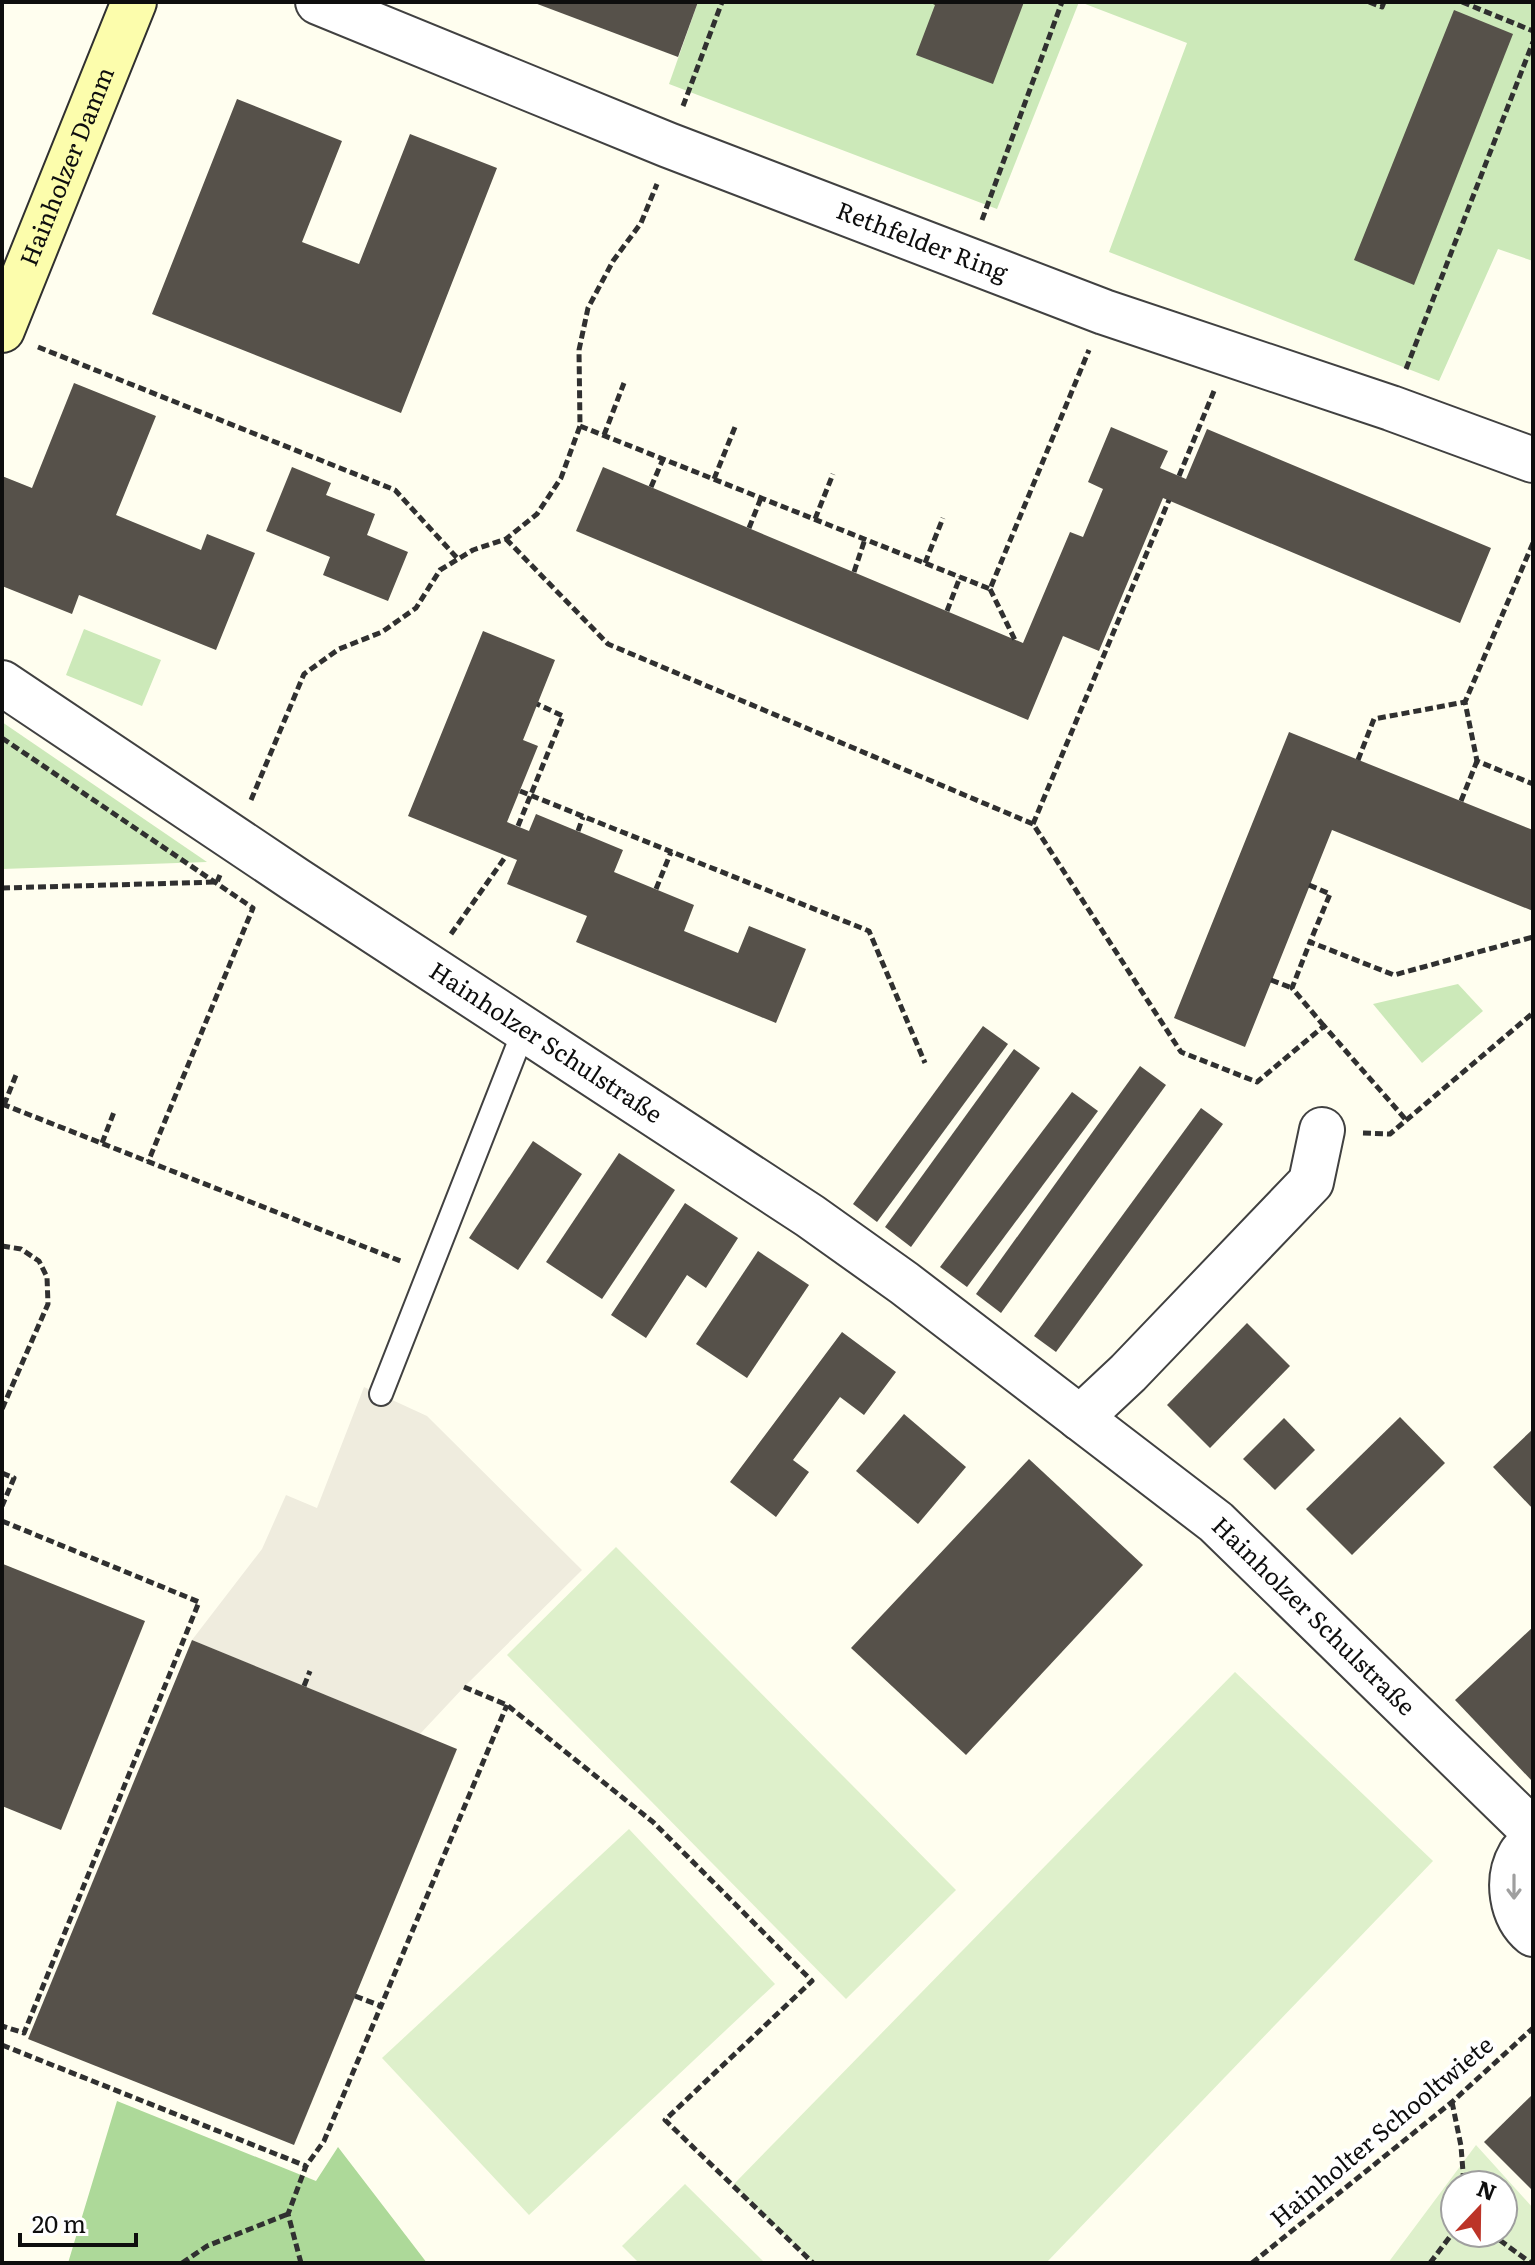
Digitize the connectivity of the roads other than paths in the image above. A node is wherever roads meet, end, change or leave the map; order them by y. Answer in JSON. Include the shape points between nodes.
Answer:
{"nodes":[{"id":1,"x":134,"y":2,"type":"edge"},
{"id":2,"x":318,"y":2,"type":"edge"},
{"id":3,"x":16,"y":337,"type":"edge"},
{"id":4,"x":1533,"y":460,"type":"edge"},
{"id":5,"x":2,"y":683,"type":"edge"},
{"id":6,"x":524,"y":1030,"type":"junction"},
{"id":7,"x":1322,"y":1130,"type":"road end"},
{"id":8,"x":381,"y":1394,"type":"dead end"},
{"id":9,"x":1080,"y":1418,"type":"junction"},
{"id":10,"x":1533,"y":1831,"type":"edge"},
{"id":11,"x":1533,"y":1840,"type":"edge"},
{"id":12,"x":1533,"y":1934,"type":"edge"}],
"edges":[{"from":1,"to":3,"type":"street","name":"Hainholzer Damm"},
{"from":2,"to":4,"type":"street","name":"Rethfelder Ring","via":[[668,145],[1104,312]]},
{"from":5,"to":6,"type":"street","name":"Hainholzer Schulstraße"},
{"from":6,"to":8,"type":"lane"},
{"from":6,"to":9,"type":"street","name":"Hainholzer Schulstraße","via":[[810,1216]]},
{"from":7,"to":9,"type":"street","via":[[1311,1182]]},
{"from":9,"to":10,"type":"street","name":"Hainholzer Schulstraße","via":[[1216,1522]]},
{"from":11,"to":12,"type":"street","one_way":true,"via":[[1520,1855],[1512,1880],[1515,1906]]}]}
